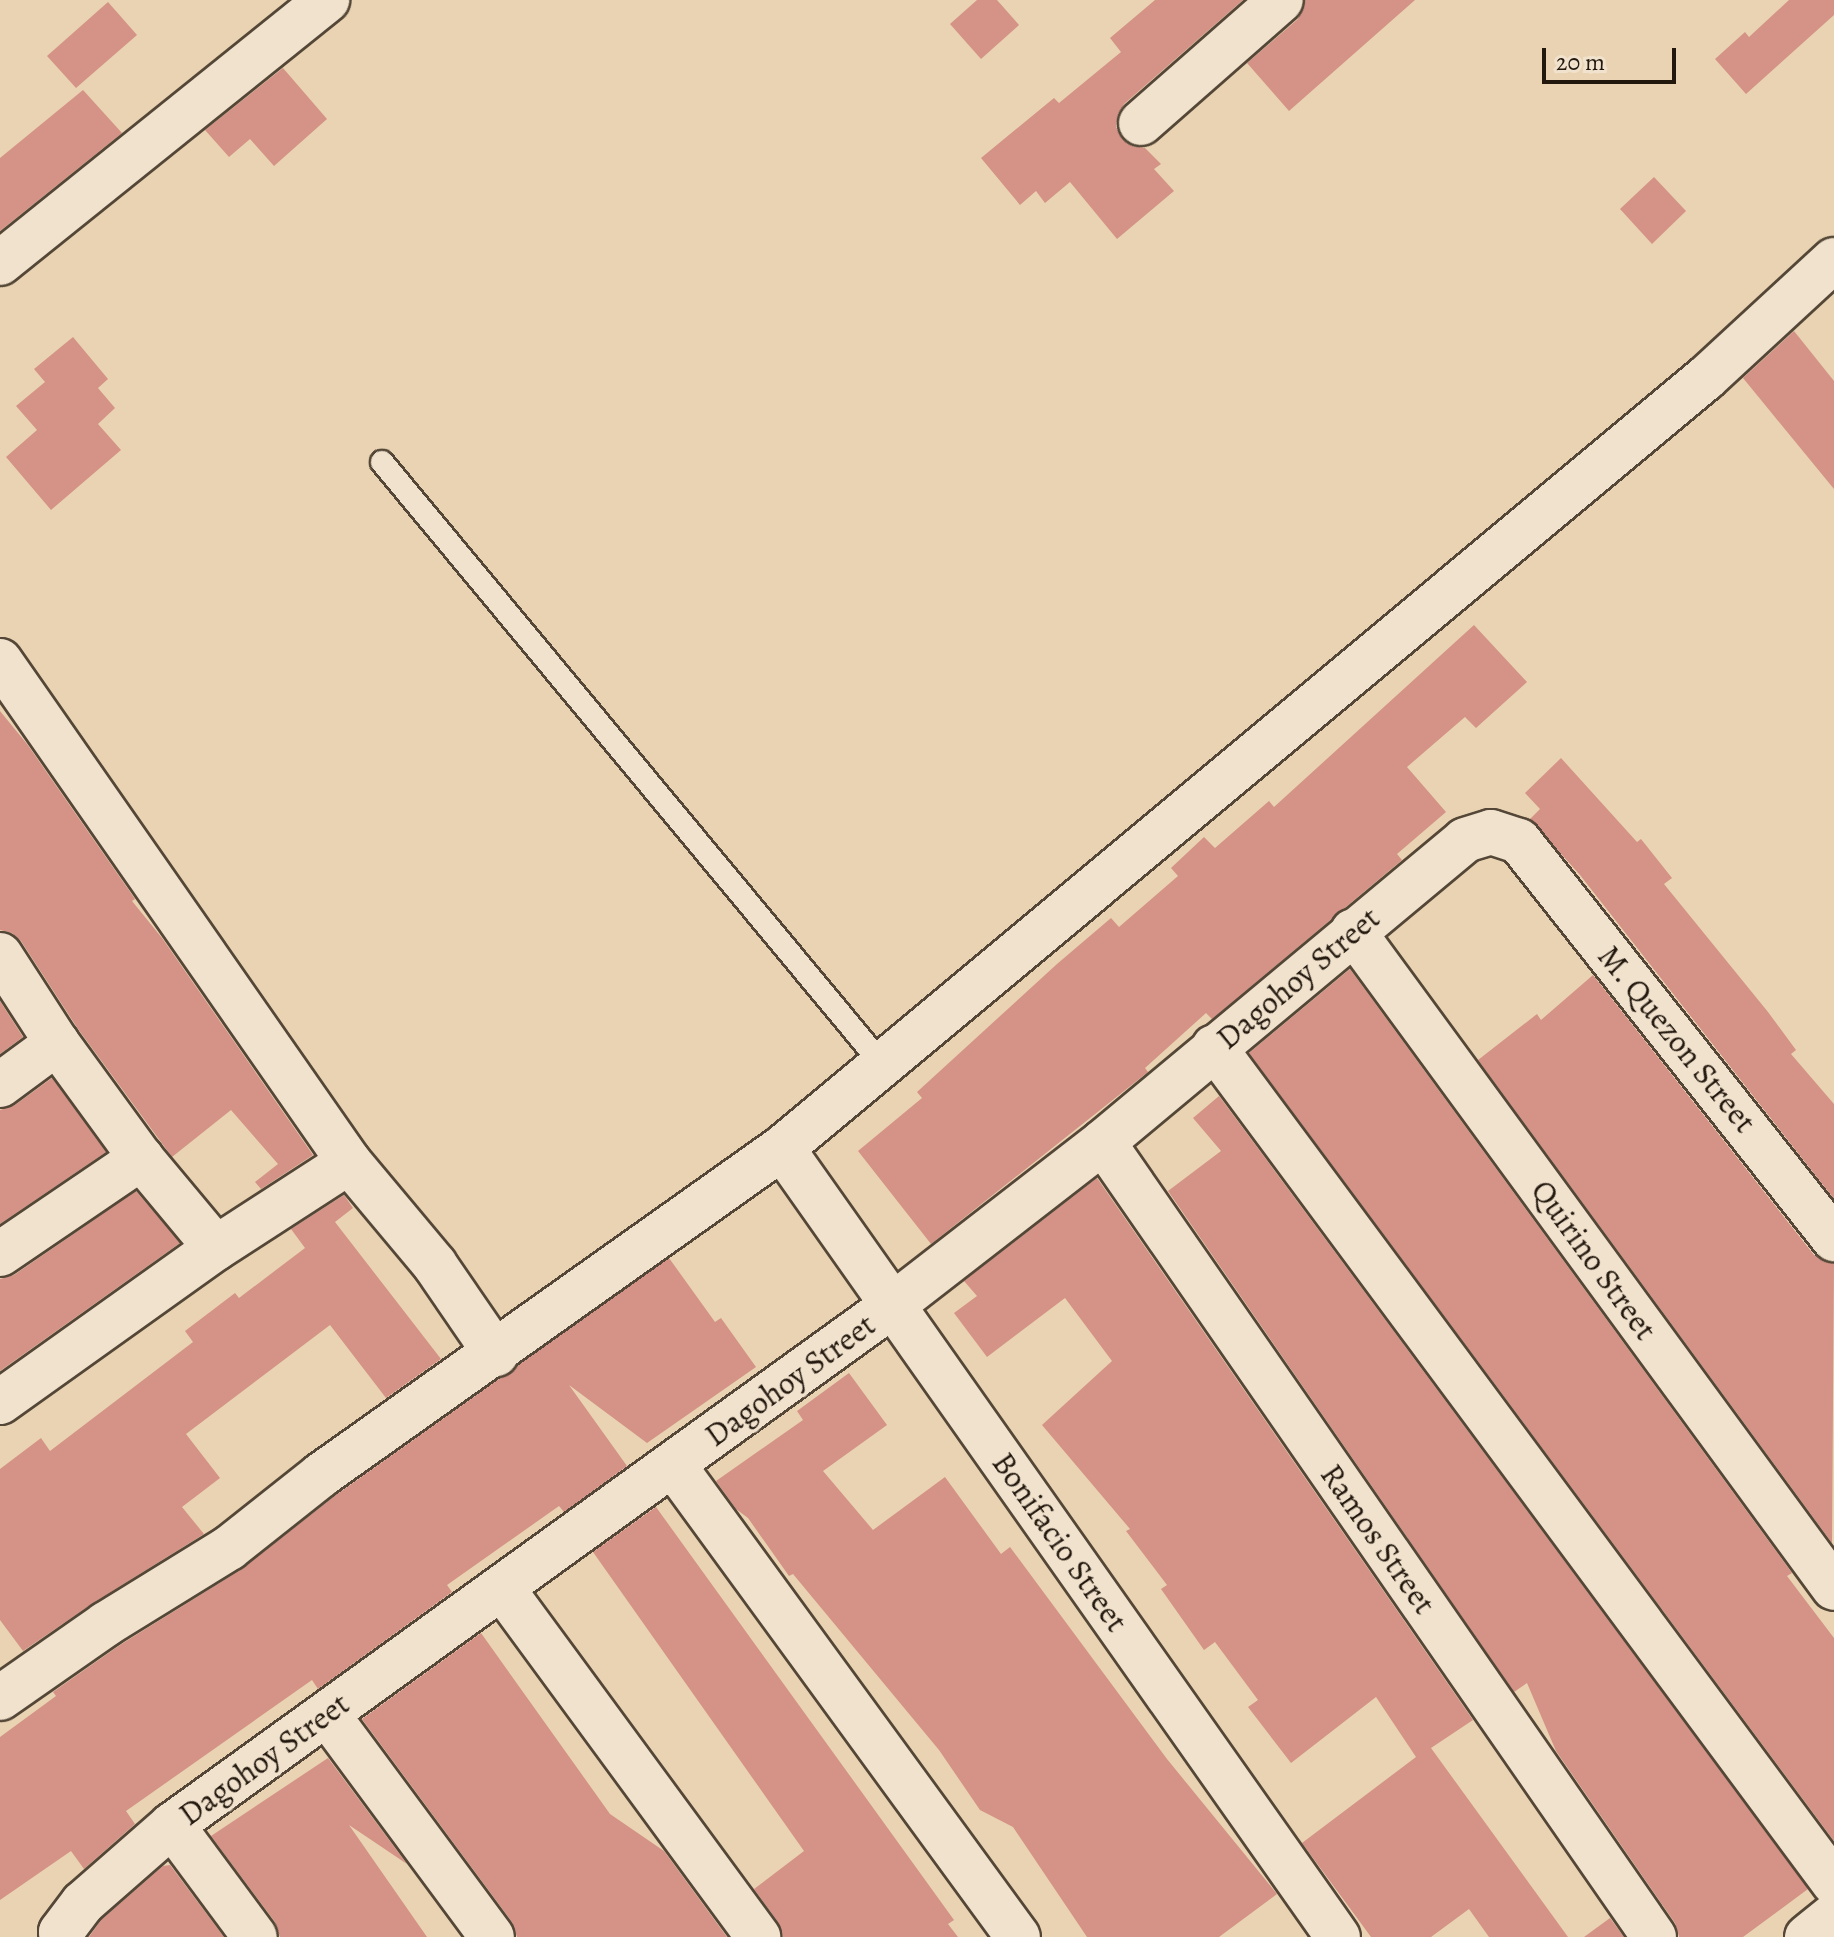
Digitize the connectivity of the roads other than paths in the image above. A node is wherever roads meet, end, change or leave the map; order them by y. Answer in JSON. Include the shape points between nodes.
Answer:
{"nodes":[{"id":1,"x":327,"y":0,"type":"edge"},
{"id":2,"x":1281,"y":0,"type":"edge"},
{"id":3,"x":1141,"y":123,"type":"dead end"},
{"id":4,"x":1834,"y":260,"type":"edge"},
{"id":5,"x":0,"y":263,"type":"edge"},
{"id":6,"x":382,"y":462,"type":"dead end"},
{"id":7,"x":0,"y":661,"type":"edge"},
{"id":8,"x":1519,"y":841,"type":"joint"},
{"id":9,"x":1353,"y":931,"type":"junction"},
{"id":10,"x":0,"y":955,"type":"edge"},
{"id":11,"x":57,"y":1043,"type":"junction"},
{"id":12,"x":1214,"y":1047,"type":"junction"},
{"id":13,"x":882,"y":1064,"type":"junction"},
{"id":14,"x":0,"y":1085,"type":"edge"},
{"id":15,"x":1103,"y":1142,"type":"junction"},
{"id":16,"x":782,"y":1148,"type":"junction"},
{"id":17,"x":141,"y":1158,"type":"junction"},
{"id":18,"x":349,"y":1162,"type":"junction"},
{"id":19,"x":1834,"y":1239,"type":"edge"},
{"id":20,"x":216,"y":1248,"type":"junction"},
{"id":21,"x":0,"y":1254,"type":"edge"},
{"id":22,"x":893,"y":1305,"type":"junction"},
{"id":23,"x":496,"y":1354,"type":"junction"},
{"id":24,"x":0,"y":1402,"type":"edge"},
{"id":25,"x":674,"y":1466,"type":"junction"},
{"id":26,"x":502,"y":1588,"type":"junction"},
{"id":27,"x":1834,"y":1588,"type":"edge"},
{"id":28,"x":0,"y":1698,"type":"edge"},
{"id":29,"x":327,"y":1714,"type":"junction"},
{"id":30,"x":172,"y":1825,"type":"junction"},
{"id":31,"x":1834,"y":1883,"type":"edge"},
{"id":32,"x":1834,"y":1915,"type":"edge"},
{"id":33,"x":62,"y":1937,"type":"edge"},
{"id":34,"x":255,"y":1937,"type":"edge"},
{"id":35,"x":492,"y":1937,"type":"edge"},
{"id":36,"x":758,"y":1937,"type":"edge"},
{"id":37,"x":1018,"y":1937,"type":"edge"},
{"id":38,"x":1338,"y":1937,"type":"edge"},
{"id":39,"x":1654,"y":1937,"type":"edge"},
{"id":40,"x":1807,"y":1937,"type":"edge"}],
"edges":[{"from":1,"to":5,"type":"street"},
{"from":2,"to":3,"type":"street"},
{"from":4,"to":13,"type":"street","via":[[1706,378]]},
{"from":6,"to":13,"type":"lane"},
{"from":7,"to":18,"type":"street"},
{"from":8,"to":9,"type":"street","name":"Dagohoy Street","via":[[1491,832],[1465,840]]},
{"from":8,"to":19,"type":"street","name":"M. Quezon Street"},
{"from":9,"to":12,"type":"street","name":"Dagohoy Street"},
{"from":9,"to":27,"type":"street","name":"Quirino Street"},
{"from":10,"to":11,"type":"street"},
{"from":11,"to":14,"type":"street"},
{"from":11,"to":17,"type":"street"},
{"from":12,"to":15,"type":"street","name":"Dagohoy Street"},
{"from":12,"to":31,"type":"street"},
{"from":13,"to":16,"type":"street"},
{"from":15,"to":22,"type":"street","name":"Dagohoy Street"},
{"from":15,"to":39,"type":"street","name":"Ramos Street"},
{"from":16,"to":22,"type":"street","name":"Bonifacio Street"},
{"from":16,"to":23,"type":"street"},
{"from":17,"to":20,"type":"street"},
{"from":17,"to":21,"type":"street"},
{"from":18,"to":20,"type":"street"},
{"from":18,"to":23,"type":"street","via":[[435,1265]]},
{"from":20,"to":24,"type":"street"},
{"from":22,"to":25,"type":"street","name":"Dagohoy Street"},
{"from":22,"to":38,"type":"street","name":"Bonifacio Street"},
{"from":23,"to":28,"type":"street","via":[[321,1475],[229,1548]]},
{"from":25,"to":26,"type":"street","name":"Dagohoy Street"},
{"from":25,"to":37,"type":"street"},
{"from":26,"to":29,"type":"street","name":"Dagohoy Street"},
{"from":26,"to":36,"type":"street"},
{"from":29,"to":30,"type":"street","name":"Dagohoy Street"},
{"from":29,"to":35,"type":"street"},
{"from":30,"to":33,"type":"street","name":"Dagohoy Street","via":[[83,1903]]},
{"from":30,"to":34,"type":"street"},
{"from":32,"to":40,"type":"street"}]}
